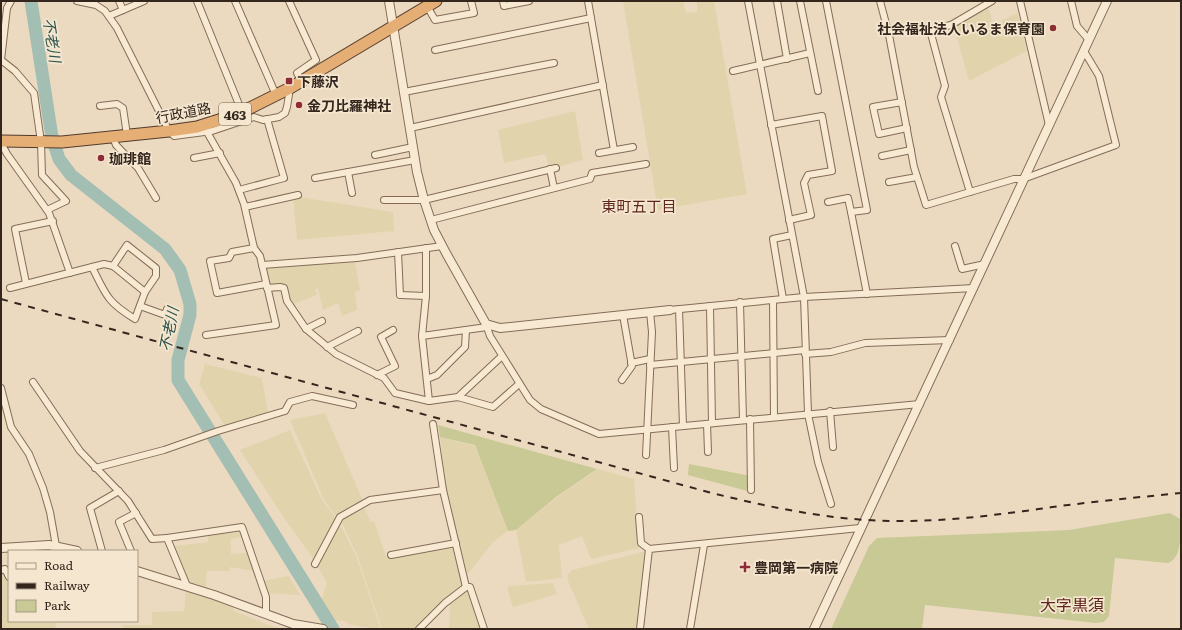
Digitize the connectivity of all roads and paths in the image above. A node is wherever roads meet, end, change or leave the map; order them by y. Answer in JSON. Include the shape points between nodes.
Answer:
{"nodes":[{"id":1,"x":11,"y":1,"type":"edge"},
{"id":2,"x":77,"y":1,"type":"edge"},
{"id":3,"x":119,"y":1,"type":"edge"},
{"id":4,"x":144,"y":1,"type":"edge"},
{"id":5,"x":197,"y":1,"type":"edge"},
{"id":6,"x":235,"y":1,"type":"edge"},
{"id":7,"x":289,"y":1,"type":"edge"},
{"id":8,"x":389,"y":1,"type":"edge"},
{"id":9,"x":471,"y":1,"type":"edge"},
{"id":10,"x":503,"y":1,"type":"edge"},
{"id":11,"x":529,"y":1,"type":"edge"},
{"id":12,"x":588,"y":1,"type":"edge"},
{"id":13,"x":748,"y":1,"type":"edge"},
{"id":14,"x":777,"y":1,"type":"edge"},
{"id":15,"x":800,"y":1,"type":"edge"},
{"id":16,"x":826,"y":1,"type":"edge"},
{"id":17,"x":880,"y":1,"type":"edge"},
{"id":18,"x":992,"y":1,"type":"edge"},
{"id":19,"x":1020,"y":1,"type":"edge"},
{"id":20,"x":1071,"y":1,"type":"edge"},
{"id":21,"x":1107,"y":1,"type":"edge"},
{"id":22,"x":432,"y":4,"type":"edge"},
{"id":23,"x":123,"y":10,"type":"junction"},
{"id":24,"x":109,"y":16,"type":"junction"},
{"id":25,"x":591,"y":18,"type":"junction"},
{"id":26,"x":394,"y":26,"type":"junction"},
{"id":27,"x":1089,"y":40,"type":"junction"},
{"id":28,"x":435,"y":50,"type":"dead end"},
{"id":29,"x":1084,"y":51,"type":"junction"},
{"id":30,"x":810,"y":53,"type":"junction"},
{"id":31,"x":787,"y":58,"type":"junction"},
{"id":32,"x":554,"y":63,"type":"dead end"},
{"id":33,"x":760,"y":65,"type":"junction"},
{"id":34,"x":734,"y":70,"type":"dead end"},
{"id":35,"x":301,"y":81,"type":"junction"},
{"id":36,"x":603,"y":85,"type":"junction"},
{"id":37,"x":290,"y":88,"type":"junction"},
{"id":38,"x":818,"y":90,"type":"dead end"},
{"id":39,"x":404,"y":92,"type":"junction"},
{"id":40,"x":276,"y":95,"type":"junction"},
{"id":41,"x":902,"y":102,"type":"junction"},
{"id":42,"x":100,"y":106,"type":"dead end"},
{"id":43,"x":242,"y":112,"type":"junction"},
{"id":44,"x":267,"y":119,"type":"junction"},
{"id":45,"x":771,"y":125,"type":"junction"},
{"id":46,"x":1049,"y":125,"type":"junction"},
{"id":47,"x":410,"y":128,"type":"junction"},
{"id":48,"x":907,"y":128,"type":"junction"},
{"id":49,"x":169,"y":131,"type":"junction"},
{"id":50,"x":207,"y":132,"type":"junction"},
{"id":51,"x":127,"y":136,"type":"junction"},
{"id":52,"x":113,"y":137,"type":"junction"},
{"id":53,"x":1,"y":142,"type":"edge"},
{"id":54,"x":49,"y":142,"type":"junction"},
{"id":55,"x":413,"y":147,"type":"junction"},
{"id":56,"x":633,"y":148,"type":"dead end"},
{"id":57,"x":614,"y":150,"type":"junction"},
{"id":58,"x":911,"y":150,"type":"junction"},
{"id":59,"x":220,"y":153,"type":"junction"},
{"id":60,"x":599,"y":153,"type":"dead end"},
{"id":61,"x":375,"y":155,"type":"dead end"},
{"id":62,"x":882,"y":156,"type":"dead end"},
{"id":63,"x":194,"y":158,"type":"dead end"},
{"id":64,"x":415,"y":160,"type":"junction"},
{"id":65,"x":646,"y":164,"type":"dead end"},
{"id":66,"x":348,"y":172,"type":"junction"},
{"id":67,"x":917,"y":177,"type":"junction"},
{"id":68,"x":315,"y":178,"type":"dead end"},
{"id":69,"x":1024,"y":179,"type":"junction"},
{"id":70,"x":889,"y":182,"type":"dead end"},
{"id":71,"x":554,"y":188,"type":"junction"},
{"id":72,"x":239,"y":190,"type":"junction"},
{"id":73,"x":970,"y":192,"type":"junction"},
{"id":74,"x":352,"y":193,"type":"dead end"},
{"id":75,"x":298,"y":195,"type":"dead end"},
{"id":76,"x":156,"y":198,"type":"dead end"},
{"id":77,"x":384,"y":200,"type":"dead end"},
{"id":78,"x":424,"y":200,"type":"junction"},
{"id":79,"x":828,"y":202,"type":"dead end"},
{"id":80,"x":245,"y":207,"type":"junction"},
{"id":81,"x":47,"y":210,"type":"junction"},
{"id":82,"x":851,"y":212,"type":"junction"},
{"id":83,"x":431,"y":220,"type":"junction"},
{"id":84,"x":789,"y":220,"type":"junction"},
{"id":85,"x":53,"y":221,"type":"junction"},
{"id":86,"x":792,"y":235,"type":"junction"},
{"id":87,"x":442,"y":246,"type":"junction"},
{"id":88,"x":955,"y":246,"type":"dead end"},
{"id":89,"x":254,"y":248,"type":"junction"},
{"id":90,"x":426,"y":248,"type":"junction"},
{"id":91,"x":398,"y":252,"type":"junction"},
{"id":92,"x":985,"y":264,"type":"junction"},
{"id":93,"x":262,"y":265,"type":"junction"},
{"id":94,"x":113,"y":266,"type":"junction"},
{"id":95,"x":92,"y":267,"type":"junction"},
{"id":96,"x":70,"y":273,"type":"junction"},
{"id":97,"x":26,"y":283,"type":"junction"},
{"id":98,"x":267,"y":286,"type":"junction"},
{"id":99,"x":10,"y":288,"type":"dead end"},
{"id":100,"x":974,"y":288,"type":"junction"},
{"id":101,"x":145,"y":292,"type":"junction"},
{"id":102,"x":867,"y":294,"type":"junction"},
{"id":103,"x":426,"y":296,"type":"junction"},
{"id":104,"x":804,"y":297,"type":"junction"},
{"id":105,"x":783,"y":299,"type":"junction"},
{"id":106,"x":773,"y":300,"type":"junction"},
{"id":107,"x":740,"y":302,"type":"junction"},
{"id":108,"x":140,"y":306,"type":"junction"},
{"id":109,"x":710,"y":306,"type":"junction"},
{"id":110,"x":167,"y":309,"type":"dead end"},
{"id":111,"x":675,"y":309,"type":"junction"},
{"id":112,"x":650,"y":312,"type":"junction"},
{"id":113,"x":623,"y":315,"type":"junction"},
{"id":114,"x":322,"y":321,"type":"dead end"},
{"id":115,"x":487,"y":326,"type":"junction"},
{"id":116,"x":306,"y":329,"type":"junction"},
{"id":117,"x":394,"y":330,"type":"dead end"},
{"id":118,"x":466,"y":330,"type":"junction"},
{"id":119,"x":358,"y":331,"type":"dead end"},
{"id":120,"x":206,"y":335,"type":"dead end"},
{"id":121,"x":422,"y":336,"type":"junction"},
{"id":122,"x":950,"y":340,"type":"junction"},
{"id":123,"x":327,"y":347,"type":"junction"},
{"id":124,"x":805,"y":352,"type":"junction"},
{"id":125,"x":774,"y":354,"type":"junction"},
{"id":126,"x":502,"y":356,"type":"junction"},
{"id":127,"x":742,"y":358,"type":"junction"},
{"id":128,"x":711,"y":361,"type":"junction"},
{"id":129,"x":650,"y":362,"type":"junction"},
{"id":130,"x":632,"y":363,"type":"junction"},
{"id":131,"x":681,"y":364,"type":"junction"},
{"id":132,"x":377,"y":375,"type":"junction"},
{"id":133,"x":427,"y":379,"type":"junction"},
{"id":134,"x":622,"y":380,"type":"dead end"},
{"id":135,"x":33,"y":382,"type":"dead end"},
{"id":136,"x":519,"y":384,"type":"junction"},
{"id":137,"x":1,"y":388,"type":"edge"},
{"id":138,"x":458,"y":398,"type":"junction"},
{"id":139,"x":429,"y":401,"type":"junction"},
{"id":140,"x":920,"y":404,"type":"junction"},
{"id":141,"x":354,"y":405,"type":"dead end"},
{"id":142,"x":830,"y":411,"type":"junction"},
{"id":143,"x":808,"y":414,"type":"junction"},
{"id":144,"x":774,"y":417,"type":"junction"},
{"id":145,"x":747,"y":420,"type":"junction"},
{"id":146,"x":433,"y":424,"type":"dead end"},
{"id":147,"x":709,"y":424,"type":"junction"},
{"id":148,"x":683,"y":426,"type":"junction"},
{"id":149,"x":672,"y":427,"type":"junction"},
{"id":150,"x":647,"y":430,"type":"junction"},
{"id":151,"x":834,"y":447,"type":"dead end"},
{"id":152,"x":708,"y":452,"type":"dead end"},
{"id":153,"x":646,"y":455,"type":"dead end"},
{"id":154,"x":95,"y":468,"type":"junction"},
{"id":155,"x":674,"y":468,"type":"dead end"},
{"id":156,"x":443,"y":490,"type":"junction"},
{"id":157,"x":751,"y":490,"type":"dead end"},
{"id":158,"x":119,"y":491,"type":"junction"},
{"id":159,"x":831,"y":504,"type":"dead end"},
{"id":160,"x":136,"y":513,"type":"junction"},
{"id":161,"x":639,"y":517,"type":"dead end"},
{"id":162,"x":860,"y":528,"type":"junction"},
{"id":163,"x":167,"y":538,"type":"junction"},
{"id":164,"x":456,"y":543,"type":"junction"},
{"id":165,"x":704,"y":545,"type":"junction"},
{"id":166,"x":56,"y":546,"type":"junction"},
{"id":167,"x":1,"y":548,"type":"edge"},
{"id":168,"x":649,"y":549,"type":"junction"},
{"id":169,"x":73,"y":550,"type":"edge"},
{"id":170,"x":102,"y":550,"type":"edge"},
{"id":171,"x":131,"y":550,"type":"edge"},
{"id":172,"x":392,"y":555,"type":"dead end"},
{"id":173,"x":315,"y":564,"type":"dead end"},
{"id":174,"x":138,"y":569,"type":"edge"},
{"id":175,"x":1,"y":570,"type":"edge"},
{"id":176,"x":8,"y":575,"type":"edge"},
{"id":177,"x":187,"y":586,"type":"junction"},
{"id":178,"x":466,"y":587,"type":"junction"},
{"id":179,"x":266,"y":613,"type":"junction"},
{"id":180,"x":319,"y":629,"type":"edge"},
{"id":181,"x":419,"y":629,"type":"edge"},
{"id":182,"x":484,"y":629,"type":"edge"},
{"id":183,"x":640,"y":629,"type":"edge"},
{"id":184,"x":690,"y":629,"type":"edge"},
{"id":185,"x":814,"y":629,"type":"edge"}],
"edges":[{"from":1,"to":54,"type":"street","via":[[7,8],[1,60],[15,71],[34,93]]},
{"from":2,"to":24,"type":"street","via":[[96,5]]},
{"from":3,"to":23,"type":"street"},
{"from":4,"to":23,"type":"street"},
{"from":5,"to":43,"type":"street"},
{"from":6,"to":40,"type":"street"},
{"from":7,"to":35,"type":"street","via":[[316,60],[297,73]]},
{"from":8,"to":26,"type":"street"},
{"from":9,"to":22,"type":"street","via":[[474,13],[435,20]]},
{"from":10,"to":11,"type":"street","via":[[504,6]]},
{"from":12,"to":25,"type":"street"},
{"from":13,"to":33,"type":"street"},
{"from":14,"to":31,"type":"street"},
{"from":15,"to":30,"type":"street"},
{"from":16,"to":82,"type":"street","via":[[867,210]]},
{"from":17,"to":41,"type":"street"},
{"from":18,"to":73,"type":"street","via":[[951,25],[930,30],[945,86],[940,97]]},
{"from":19,"to":46,"type":"street"},
{"from":20,"to":27,"type":"street","via":[[1077,26]]},
{"from":21,"to":27,"type":"street"},
{"from":22,"to":26,"type":"highway","name":"行政道路","number":"463"},
{"from":23,"to":24,"type":"street"},
{"from":24,"to":49,"type":"street"},
{"from":25,"to":28,"type":"street"},
{"from":25,"to":36,"type":"street"},
{"from":26,"to":35,"type":"highway","name":"行政道路","number":"463"},
{"from":26,"to":39,"type":"street"},
{"from":27,"to":29,"type":"street"},
{"from":29,"to":46,"type":"street"},
{"from":29,"to":69,"type":"street","via":[[1099,76],[1116,144]]},
{"from":30,"to":31,"type":"street"},
{"from":30,"to":38,"type":"street"},
{"from":31,"to":33,"type":"street"},
{"from":32,"to":39,"type":"street"},
{"from":33,"to":34,"type":"street"},
{"from":33,"to":45,"type":"street"},
{"from":35,"to":37,"type":"highway","name":"行政道路","number":"463"},
{"from":36,"to":47,"type":"street"},
{"from":36,"to":57,"type":"street"},
{"from":37,"to":40,"type":"highway","name":"行政道路","number":"463"},
{"from":37,"to":44,"type":"street","via":[[285,113]]},
{"from":39,"to":47,"type":"street"},
{"from":40,"to":43,"type":"highway","name":"行政道路","number":"463"},
{"from":41,"to":48,"type":"street"},
{"from":41,"to":48,"type":"street","via":[[873,107],[878,134]]},
{"from":42,"to":51,"type":"street","via":[[117,104],[123,108]]},
{"from":43,"to":49,"type":"highway","name":"行政道路","number":"463","via":[[197,127]]},
{"from":44,"to":50,"type":"street","via":[[254,117]]},
{"from":44,"to":72,"type":"street","via":[[284,178]]},
{"from":45,"to":84,"type":"street"},
{"from":45,"to":84,"type":"street","via":[[822,116],[832,171],[808,176],[804,183],[811,215]]},
{"from":46,"to":69,"type":"street"},
{"from":47,"to":55,"type":"street"},
{"from":48,"to":58,"type":"street"},
{"from":49,"to":50,"type":"street","via":[[174,136]]},
{"from":49,"to":51,"type":"highway","name":"行政道路","number":"463"},
{"from":50,"to":59,"type":"street"},
{"from":51,"to":52,"type":"highway","name":"行政道路","number":"463"},
{"from":52,"to":54,"type":"highway","name":"行政道路","number":"463"},
{"from":52,"to":76,"type":"street","via":[[116,145],[138,168]]},
{"from":53,"to":54,"type":"highway","name":"行政道路","number":"463"},
{"from":53,"to":81,"type":"street"},
{"from":54,"to":81,"type":"street","via":[[42,175],[66,201]]},
{"from":55,"to":61,"type":"street"},
{"from":55,"to":64,"type":"street"},
{"from":56,"to":57,"type":"street"},
{"from":57,"to":60,"type":"street"},
{"from":58,"to":62,"type":"street"},
{"from":58,"to":67,"type":"street"},
{"from":59,"to":63,"type":"street"},
{"from":59,"to":72,"type":"street"},
{"from":64,"to":66,"type":"street"},
{"from":64,"to":78,"type":"street"},
{"from":65,"to":71,"type":"street","via":[[592,173],[590,179]]},
{"from":66,"to":68,"type":"street"},
{"from":66,"to":74,"type":"street"},
{"from":67,"to":70,"type":"street"},
{"from":67,"to":73,"type":"street","via":[[926,205]]},
{"from":69,"to":73,"type":"street","via":[[1014,179]]},
{"from":69,"to":92,"type":"street"},
{"from":71,"to":78,"type":"street","via":[[553,169]]},
{"from":71,"to":83,"type":"street"},
{"from":72,"to":80,"type":"street"},
{"from":75,"to":80,"type":"street"},
{"from":77,"to":78,"type":"street"},
{"from":78,"to":83,"type":"street"},
{"from":79,"to":82,"type":"street","via":[[848,198]]},
{"from":80,"to":89,"type":"street"},
{"from":81,"to":85,"type":"street"},
{"from":82,"to":102,"type":"street"},
{"from":83,"to":87,"type":"street"},
{"from":84,"to":86,"type":"street"},
{"from":85,"to":96,"type":"street"},
{"from":85,"to":97,"type":"street","via":[[15,229]]},
{"from":86,"to":104,"type":"street"},
{"from":86,"to":105,"type":"street","via":[[773,239]]},
{"from":87,"to":90,"type":"street"},
{"from":87,"to":115,"type":"street"},
{"from":88,"to":92,"type":"street","via":[[962,269]]},
{"from":89,"to":93,"type":"street","via":[[260,256]]},
{"from":89,"to":98,"type":"street","via":[[232,252],[229,258],[210,261],[217,293]]},
{"from":90,"to":91,"type":"street"},
{"from":90,"to":103,"type":"street"},
{"from":91,"to":93,"type":"street","via":[[357,258]]},
{"from":91,"to":103,"type":"street","via":[[400,295]]},
{"from":92,"to":100,"type":"street"},
{"from":93,"to":98,"type":"street"},
{"from":94,"to":95,"type":"street","via":[[104,264]]},
{"from":94,"to":101,"type":"street"},
{"from":94,"to":101,"type":"street","via":[[127,245],[156,268],[156,276]]},
{"from":95,"to":96,"type":"street"},
{"from":95,"to":108,"type":"street","via":[[115,307],[135,320]]},
{"from":96,"to":97,"type":"street"},
{"from":97,"to":99,"type":"street"},
{"from":98,"to":116,"type":"street","via":[[284,288],[288,301]]},
{"from":98,"to":120,"type":"street","via":[[276,324]]},
{"from":100,"to":102,"type":"street"},
{"from":100,"to":122,"type":"street"},
{"from":101,"to":108,"type":"street"},
{"from":102,"to":104,"type":"street"},
{"from":103,"to":121,"type":"street"},
{"from":104,"to":105,"type":"street"},
{"from":104,"to":124,"type":"street"},
{"from":105,"to":106,"type":"street"},
{"from":106,"to":107,"type":"street"},
{"from":106,"to":125,"type":"street"},
{"from":107,"to":109,"type":"street"},
{"from":107,"to":127,"type":"street"},
{"from":108,"to":110,"type":"street","via":[[165,315]]},
{"from":109,"to":111,"type":"street"},
{"from":109,"to":128,"type":"street"},
{"from":111,"to":112,"type":"street"},
{"from":111,"to":131,"type":"street"},
{"from":112,"to":113,"type":"street"},
{"from":112,"to":129,"type":"street"},
{"from":113,"to":115,"type":"street","via":[[500,328]]},
{"from":113,"to":130,"type":"street"},
{"from":114,"to":116,"type":"street"},
{"from":115,"to":118,"type":"street"},
{"from":115,"to":126,"type":"street"},
{"from":116,"to":123,"type":"street"},
{"from":117,"to":132,"type":"street","via":[[381,337],[395,366]]},
{"from":118,"to":121,"type":"street"},
{"from":118,"to":133,"type":"street","via":[[465,348],[437,376]]},
{"from":119,"to":123,"type":"street"},
{"from":121,"to":133,"type":"street"},
{"from":122,"to":124,"type":"street","via":[[865,343],[831,352]]},
{"from":122,"to":140,"type":"street"},
{"from":123,"to":132,"type":"street","via":[[355,365]]},
{"from":124,"to":125,"type":"street"},
{"from":124,"to":143,"type":"street"},
{"from":125,"to":127,"type":"street"},
{"from":125,"to":144,"type":"street"},
{"from":126,"to":136,"type":"street"},
{"from":126,"to":138,"type":"street"},
{"from":127,"to":128,"type":"street"},
{"from":127,"to":145,"type":"street"},
{"from":128,"to":131,"type":"street"},
{"from":128,"to":147,"type":"street"},
{"from":129,"to":130,"type":"street"},
{"from":129,"to":131,"type":"street"},
{"from":129,"to":150,"type":"street"},
{"from":130,"to":134,"type":"street"},
{"from":131,"to":148,"type":"street"},
{"from":132,"to":139,"type":"street","via":[[384,378],[395,393]]},
{"from":133,"to":139,"type":"street"},
{"from":135,"to":154,"type":"street","via":[[80,451]]},
{"from":136,"to":138,"type":"street","via":[[493,407]]},
{"from":136,"to":150,"type":"street","via":[[530,400],[541,409],[599,434]]},
{"from":137,"to":166,"type":"street","via":[[11,427],[29,454],[43,488]]},
{"from":138,"to":139,"type":"street"},
{"from":140,"to":142,"type":"street"},
{"from":140,"to":162,"type":"street"},
{"from":141,"to":154,"type":"street","via":[[312,396],[290,402],[285,411],[164,450]]},
{"from":142,"to":143,"type":"street"},
{"from":142,"to":151,"type":"street"},
{"from":143,"to":144,"type":"street"},
{"from":143,"to":159,"type":"street","via":[[818,462]]},
{"from":144,"to":145,"type":"street"},
{"from":145,"to":147,"type":"street"},
{"from":145,"to":157,"type":"street"},
{"from":146,"to":156,"type":"street"},
{"from":147,"to":148,"type":"street"},
{"from":147,"to":152,"type":"street"},
{"from":148,"to":149,"type":"street"},
{"from":149,"to":150,"type":"street"},
{"from":149,"to":155,"type":"street"},
{"from":150,"to":153,"type":"street"},
{"from":154,"to":158,"type":"street"},
{"from":156,"to":164,"type":"street"},
{"from":156,"to":173,"type":"street","via":[[370,500],[340,517]]},
{"from":158,"to":160,"type":"street"},
{"from":158,"to":170,"type":"street","via":[[90,508]]},
{"from":160,"to":163,"type":"street","via":[[152,539]]},
{"from":160,"to":171,"type":"street","via":[[119,522]]},
{"from":161,"to":168,"type":"street","via":[[641,542]]},
{"from":162,"to":165,"type":"street"},
{"from":162,"to":185,"type":"street"},
{"from":163,"to":177,"type":"street"},
{"from":163,"to":179,"type":"street","via":[[242,527],[266,597]]},
{"from":164,"to":172,"type":"street"},
{"from":164,"to":178,"type":"street"},
{"from":165,"to":168,"type":"street"},
{"from":165,"to":184,"type":"street"},
{"from":166,"to":167,"type":"street"},
{"from":166,"to":169,"type":"street"},
{"from":168,"to":183,"type":"street"},
{"from":174,"to":177,"type":"street"},
{"from":175,"to":176,"type":"street","via":[[5,569]]},
{"from":177,"to":179,"type":"street"},
{"from":178,"to":181,"type":"street","via":[[445,602]]},
{"from":178,"to":182,"type":"street","via":[[470,587]]},
{"from":179,"to":180,"type":"street","via":[[293,624]]}]}
